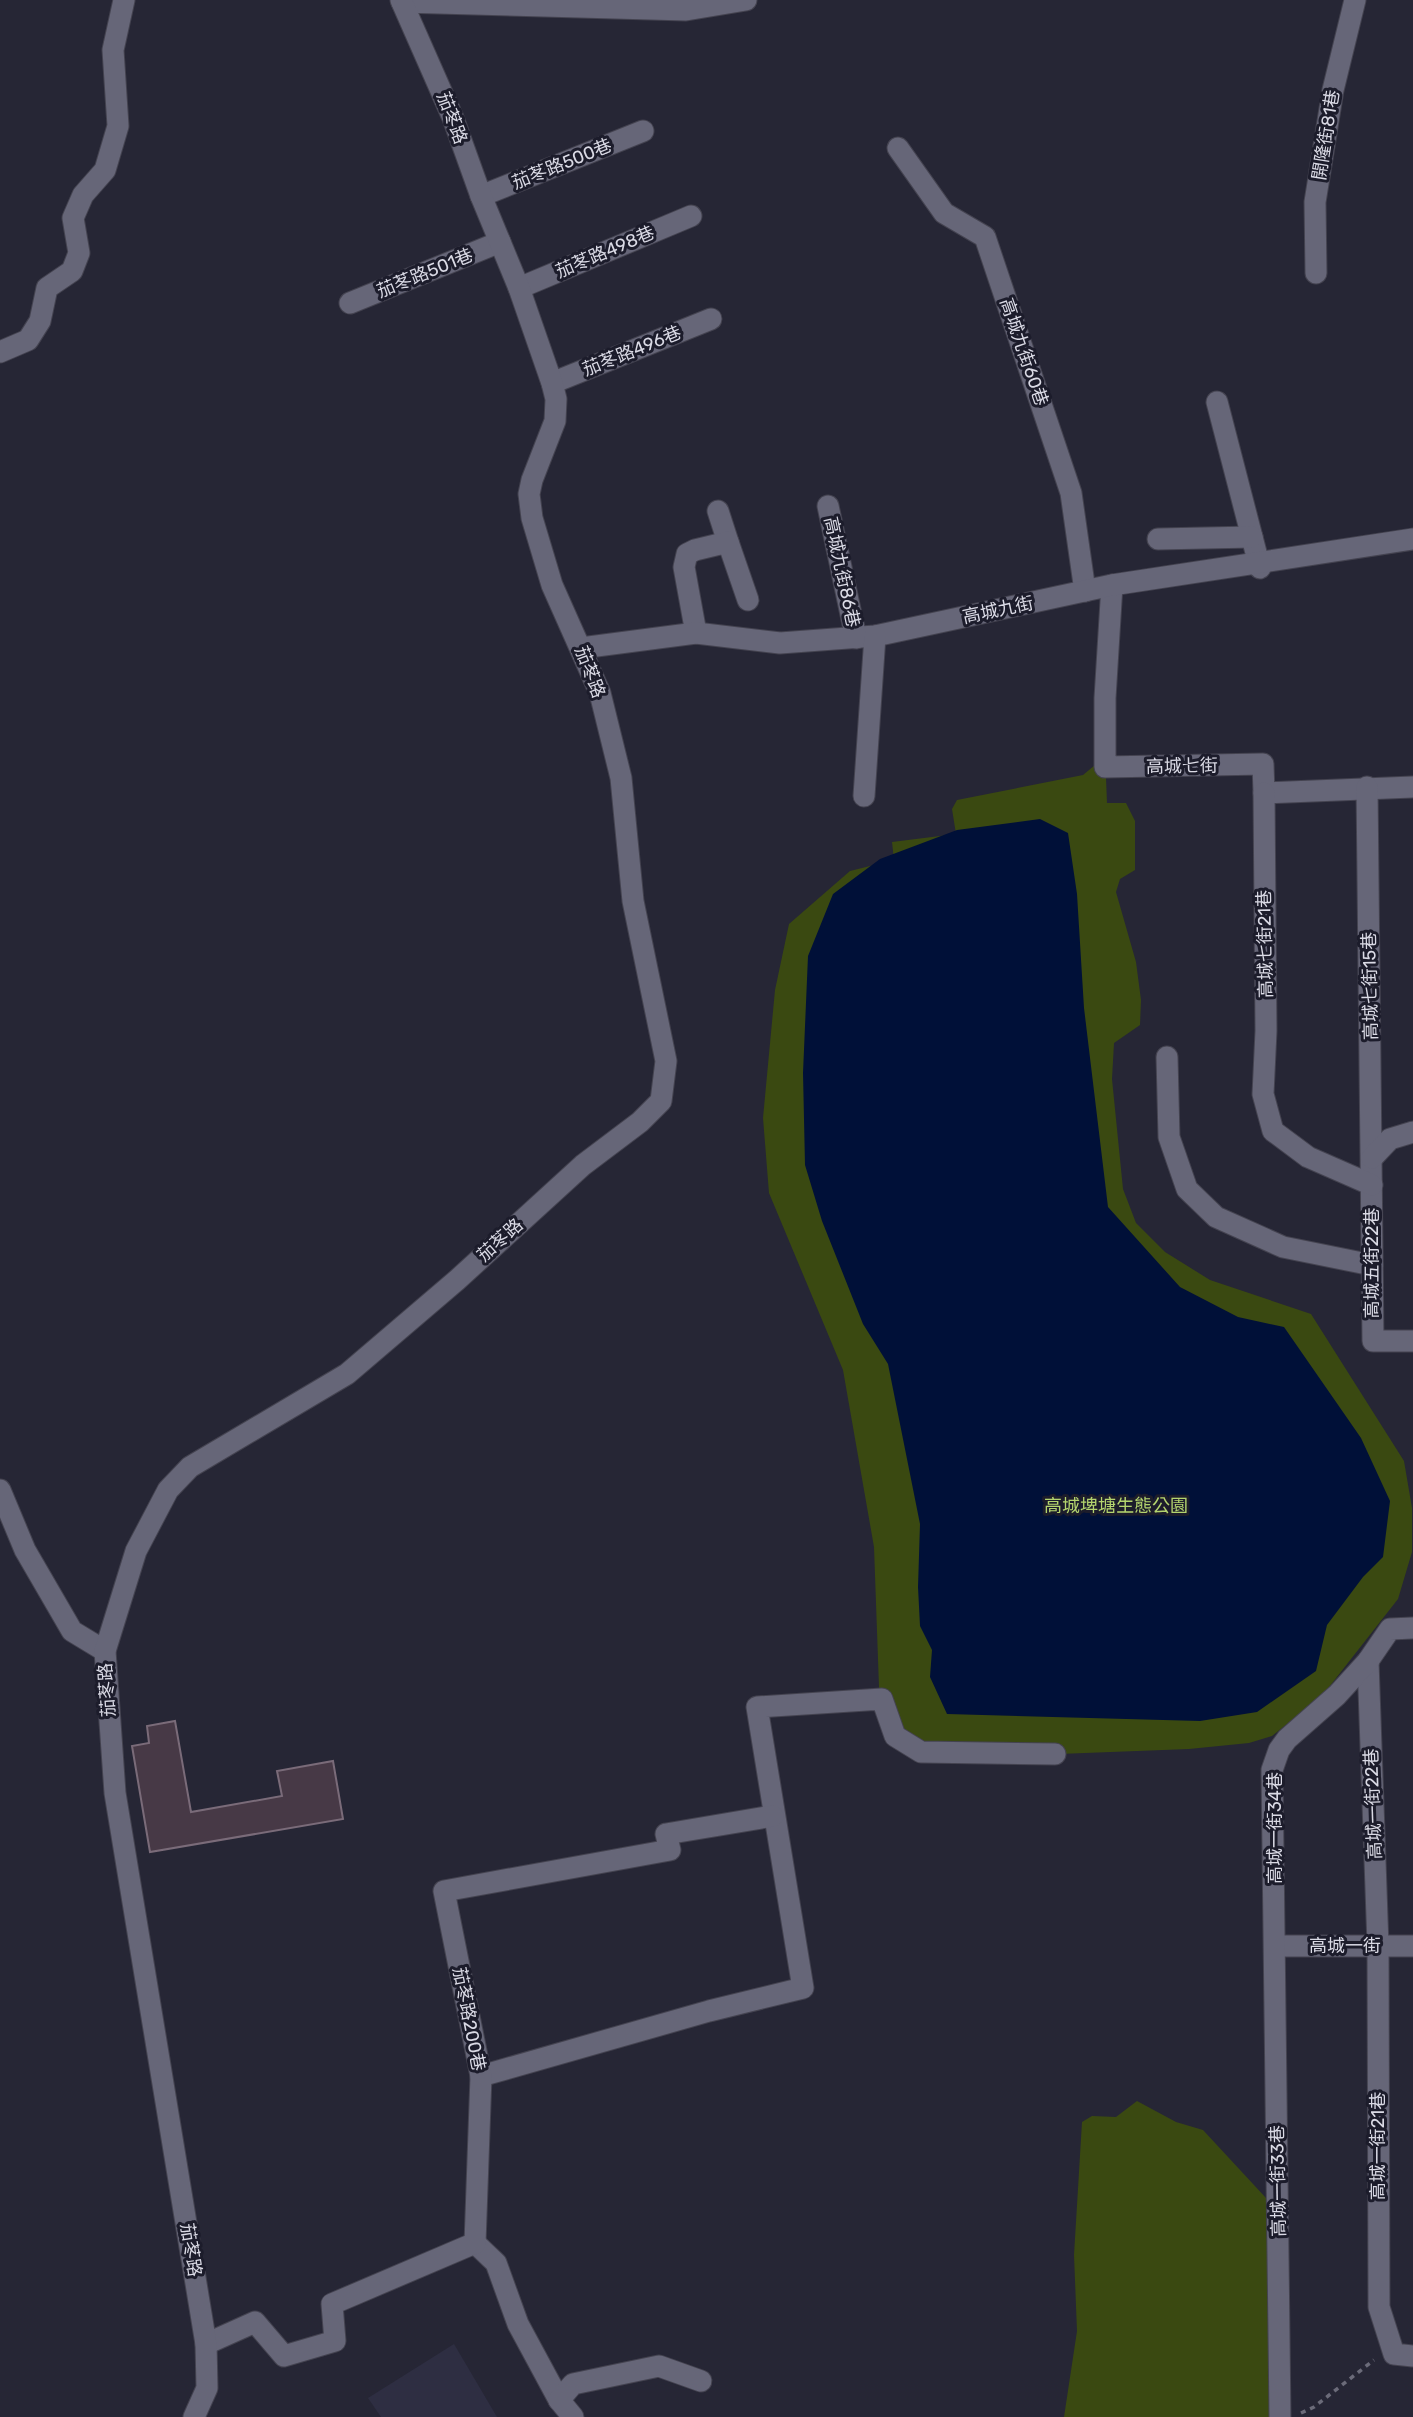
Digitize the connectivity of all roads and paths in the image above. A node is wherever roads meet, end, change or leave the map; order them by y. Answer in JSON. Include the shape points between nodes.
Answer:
{"nodes":[{"id":1,"x":124,"y":0,"type":"edge"},
{"id":2,"x":746,"y":0,"type":"edge"},
{"id":3,"x":1355,"y":0,"type":"edge"},
{"id":4,"x":402,"y":1,"type":"edge"},
{"id":5,"x":643,"y":131,"type":"dead end"},
{"id":6,"x":898,"y":148,"type":"dead end"},
{"id":7,"x":481,"y":196,"type":"junction"},
{"id":8,"x":691,"y":216,"type":"dead end"},
{"id":9,"x":500,"y":242,"type":"junction"},
{"id":10,"x":1316,"y":273,"type":"dead end"},
{"id":11,"x":519,"y":288,"type":"junction"},
{"id":12,"x":350,"y":303,"type":"dead end"},
{"id":13,"x":711,"y":319,"type":"dead end"},
{"id":14,"x":0,"y":352,"type":"edge"},
{"id":15,"x":552,"y":383,"type":"junction"},
{"id":16,"x":1217,"y":402,"type":"dead end"},
{"id":17,"x":828,"y":506,"type":"dead end"},
{"id":18,"x":718,"y":511,"type":"dead end"},
{"id":19,"x":1252,"y":537,"type":"junction"},
{"id":20,"x":1158,"y":539,"type":"dead end"},
{"id":21,"x":1413,"y":539,"type":"edge"},
{"id":22,"x":728,"y":542,"type":"junction"},
{"id":23,"x":1259,"y":565,"type":"junction"},
{"id":24,"x":1112,"y":585,"type":"junction"},
{"id":25,"x":1085,"y":591,"type":"junction"},
{"id":26,"x":748,"y":600,"type":"dead end"},
{"id":27,"x":696,"y":633,"type":"junction"},
{"id":28,"x":866,"y":637,"type":"junction"},
{"id":29,"x":581,"y":648,"type":"junction"},
{"id":30,"x":1367,"y":787,"type":"junction"},
{"id":31,"x":1413,"y":787,"type":"edge"},
{"id":32,"x":1264,"y":793,"type":"junction"},
{"id":33,"x":864,"y":796,"type":"dead end"},
{"id":34,"x":1167,"y":1057,"type":"dead end"},
{"id":35,"x":1413,"y":1132,"type":"edge"},
{"id":36,"x":1372,"y":1158,"type":"junction"},
{"id":37,"x":1372,"y":1185,"type":"junction"},
{"id":38,"x":1373,"y":1265,"type":"junction"},
{"id":39,"x":1413,"y":1341,"type":"edge"},
{"id":40,"x":0,"y":1490,"type":"edge"},
{"id":41,"x":1413,"y":1628,"type":"edge"},
{"id":42,"x":105,"y":1651,"type":"junction"},
{"id":43,"x":1368,"y":1661,"type":"junction"},
{"id":44,"x":1055,"y":1754,"type":"dead end"},
{"id":45,"x":773,"y":1816,"type":"junction"},
{"id":46,"x":1276,"y":1945,"type":"junction"},
{"id":47,"x":1378,"y":1946,"type":"junction"},
{"id":48,"x":1413,"y":1946,"type":"edge"},
{"id":49,"x":481,"y":2076,"type":"junction"},
{"id":50,"x":475,"y":2244,"type":"junction"},
{"id":51,"x":206,"y":2344,"type":"junction"},
{"id":52,"x":1390,"y":2344,"type":"junction"},
{"id":53,"x":1413,"y":2356,"type":"edge"},
{"id":54,"x":701,"y":2381,"type":"dead end"},
{"id":55,"x":559,"y":2400,"type":"junction"},
{"id":56,"x":198,"y":2415,"type":"edge"},
{"id":57,"x":573,"y":2417,"type":"edge"},
{"id":58,"x":1280,"y":2417,"type":"edge"},
{"id":59,"x":1292,"y":2417,"type":"edge"}],
"edges":[{"from":1,"to":14,"type":"street","via":[[113,50],[118,126],[105,170],[83,195],[73,218],[79,253],[72,271],[47,288],[40,321],[28,340]]},
{"from":2,"to":4,"type":"street","via":[[686,10]]},
{"from":3,"to":10,"type":"street","name":"開隆街81巷","via":[[1333,90],[1315,202]]},
{"from":4,"to":7,"type":"street","name":"茄苳路"},
{"from":5,"to":7,"type":"street","name":"茄苳路500巷"},
{"from":6,"to":25,"type":"street","name":"高城九街60巷","via":[[944,213],[985,237],[1071,493]]},
{"from":7,"to":9,"type":"street","name":"茄苳路"},
{"from":8,"to":11,"type":"street","name":"茄苳路498巷"},
{"from":9,"to":11,"type":"street","name":"茄苳路"},
{"from":9,"to":12,"type":"street","name":"茄苳路501巷"},
{"from":11,"to":15,"type":"street","name":"茄苳路"},
{"from":13,"to":15,"type":"street","name":"茄苳路496巷"},
{"from":15,"to":29,"type":"street","name":"茄苳路","via":[[555,421],[529,494],[552,585]]},
{"from":16,"to":19,"type":"street"},
{"from":17,"to":28,"type":"street","name":"高城九街86巷"},
{"from":18,"to":22,"type":"street"},
{"from":19,"to":20,"type":"street"},
{"from":19,"to":23,"type":"street"},
{"from":21,"to":23,"type":"street","name":"高城九街"},
{"from":22,"to":26,"type":"street"},
{"from":22,"to":27,"type":"street","via":[[695,550],[684,561]]},
{"from":23,"to":24,"type":"street","name":"高城九街"},
{"from":24,"to":25,"type":"street","name":"高城九街"},
{"from":24,"to":32,"type":"street","name":"高城七街","via":[[1105,767],[1264,764]]},
{"from":25,"to":28,"type":"street","name":"高城九街"},
{"from":27,"to":28,"type":"street","name":"高城九街","via":[[780,642]]},
{"from":27,"to":29,"type":"street","name":"高城九街"},
{"from":28,"to":33,"type":"street","name":"高城九街86巷"},
{"from":29,"to":42,"type":"street","name":"茄苳路","via":[[600,693],[621,778],[633,901],[666,1061],[661,1101],[347,1374],[190,1467],[168,1490],[136,1551]]},
{"from":30,"to":31,"type":"street"},
{"from":30,"to":32,"type":"street"},
{"from":30,"to":36,"type":"street","name":"高城七街15巷"},
{"from":32,"to":37,"type":"street","name":"高城七街21巷","via":[[1263,1094],[1273,1132],[1308,1157]]},
{"from":34,"to":38,"type":"street","via":[[1169,1137],[1187,1189],[1216,1217],[1283,1247]]},
{"from":35,"to":36,"type":"street","via":[[1390,1139]]},
{"from":36,"to":37,"type":"street","name":"高城七街15巷"},
{"from":37,"to":38,"type":"street","name":"高城五街22巷"},
{"from":38,"to":39,"type":"street","name":"高城五街22巷","via":[[1373,1341]]},
{"from":40,"to":42,"type":"street","via":[[25,1550],[72,1631]]},
{"from":41,"to":43,"type":"street","name":"高城一街34巷","via":[[1390,1629]]},
{"from":42,"to":51,"type":"street","name":"茄苳路","via":[[115,1793]]},
{"from":43,"to":46,"type":"street","name":"高城一街34巷","via":[[1287,1739],[1272,1770]]},
{"from":43,"to":47,"type":"street","name":"高城一街22巷"},
{"from":44,"to":45,"type":"street","via":[[921,1752],[895,1736],[882,1699],[757,1707]]},
{"from":45,"to":49,"type":"street","via":[[803,1988]]},
{"from":45,"to":49,"type":"street","name":"茄苳路200巷","via":[[666,1834],[670,1850],[444,1891]]},
{"from":46,"to":47,"type":"street","name":"高城一街"},
{"from":46,"to":58,"type":"street","name":"高城一街33巷"},
{"from":47,"to":48,"type":"street","name":"高城一街"},
{"from":47,"to":52,"type":"street","name":"高城一街21巷","via":[[1379,2306]]},
{"from":49,"to":50,"type":"street","name":"茄苳路200巷"},
{"from":50,"to":51,"type":"street","via":[[332,2304],[335,2341],[284,2356],[255,2322]]},
{"from":50,"to":55,"type":"street","via":[[496,2263],[518,2324]]},
{"from":51,"to":56,"type":"street","name":"茄苳路","via":[[207,2388]]},
{"from":52,"to":53,"type":"street","via":[[1394,2354]]},
{"from":52,"to":59,"type":"path","via":[[1361,2372],[1314,2407]]},
{"from":54,"to":55,"type":"street","via":[[659,2366],[573,2384]]},
{"from":55,"to":57,"type":"street"}]}
